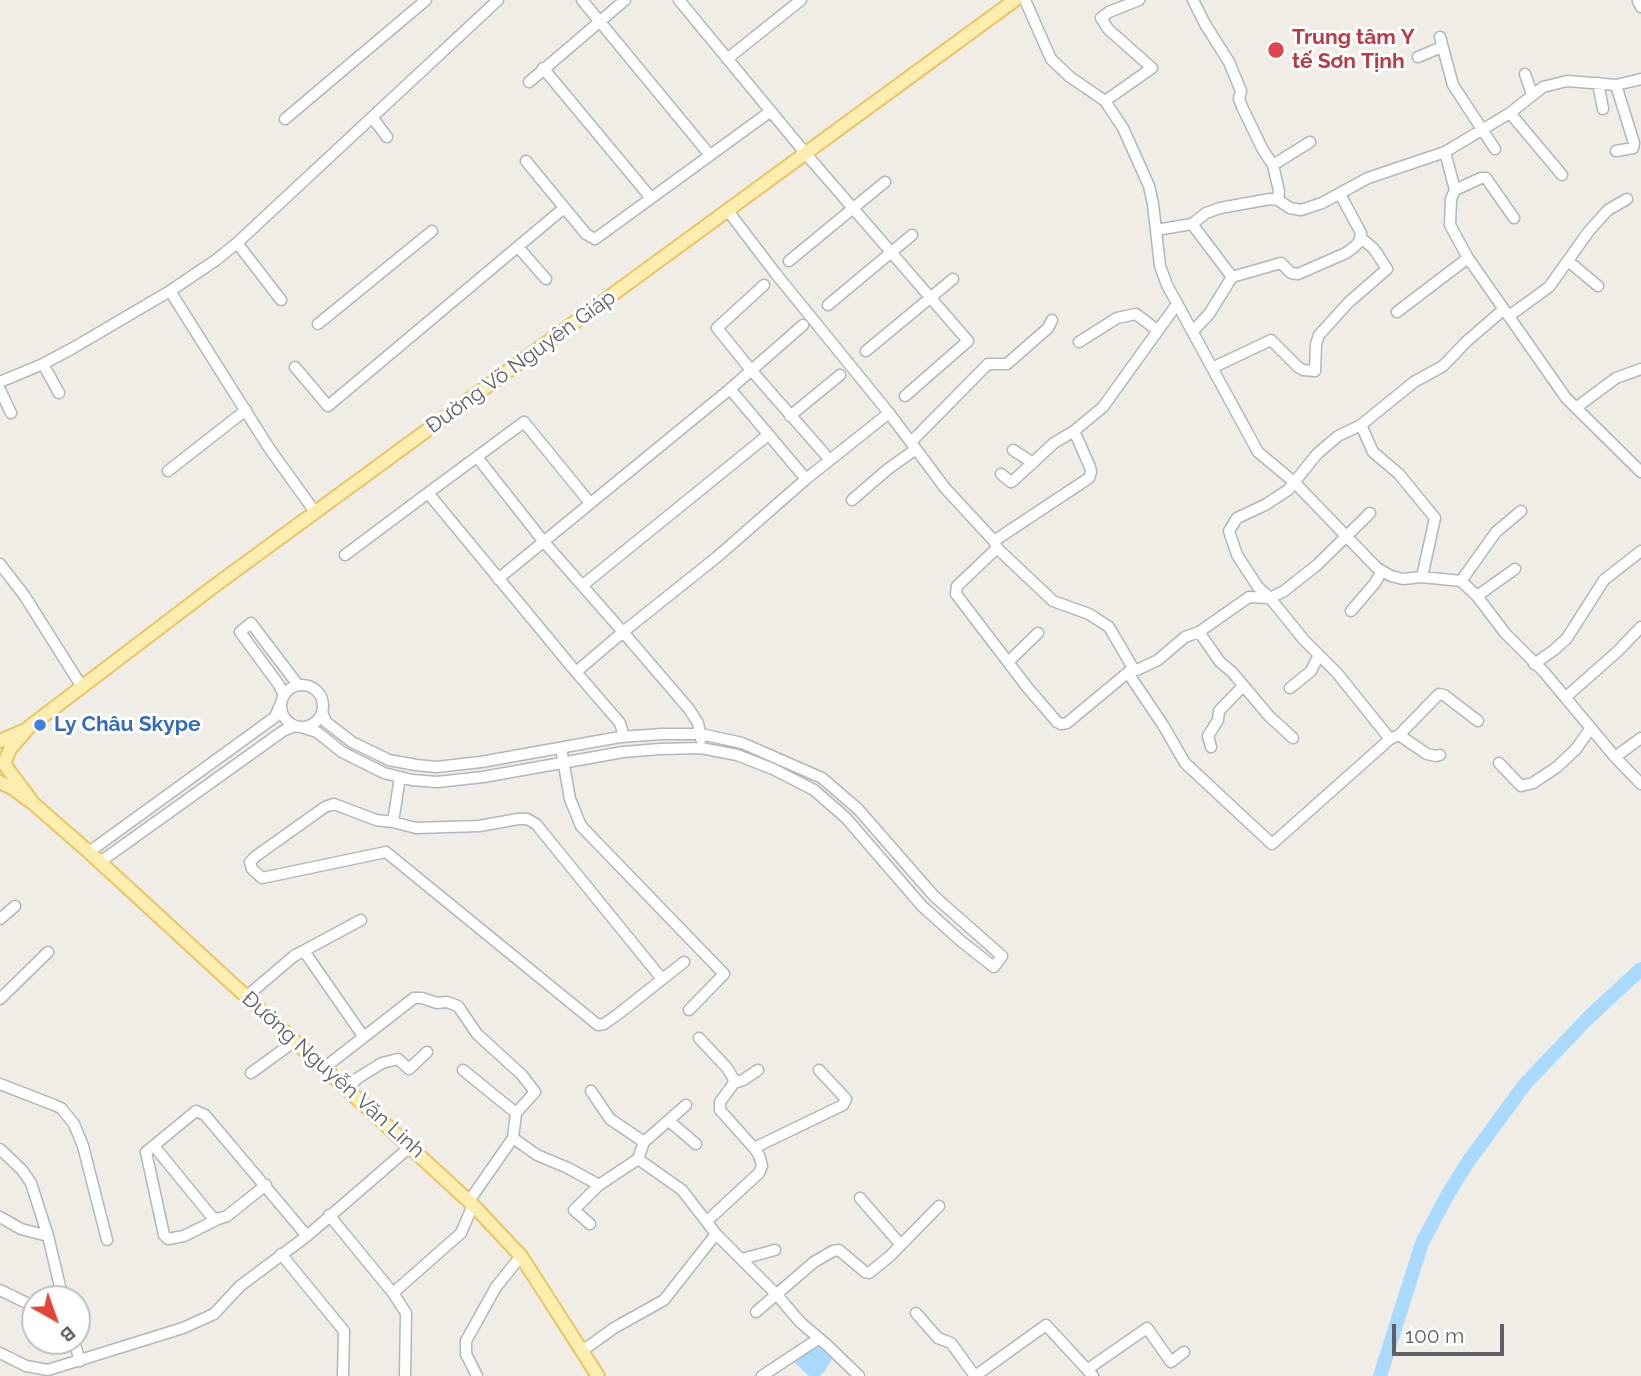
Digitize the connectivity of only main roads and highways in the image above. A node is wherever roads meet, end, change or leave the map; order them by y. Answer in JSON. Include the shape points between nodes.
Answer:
{"nodes":[{"id":1,"x":1016,"y":0,"type":"edge"},
{"id":2,"x":29,"y":727,"type":"junction"},
{"id":3,"x":0,"y":741,"type":"edge"},
{"id":4,"x":1,"y":763,"type":"edge"},
{"id":5,"x":0,"y":782,"type":"edge"},
{"id":6,"x":34,"y":804,"type":"junction"},
{"id":7,"x":598,"y":1376,"type":"edge"}],
"edges":[{"from":1,"to":2,"type":"main road","name":"Đường Võ Nguyên Giáp","via":[[217,584]]},
{"from":2,"to":3,"type":"main road","name":"Đường Võ Nguyên Giáp"},
{"from":2,"to":4,"type":"main road","name":"Đường Võ Nguyên Giáp"},
{"from":4,"to":6,"type":"main road","name":"Đường Nguyễn Văn Linh"},
{"from":5,"to":6,"type":"main road","name":"Đường Nguyễn Văn Linh"},
{"from":6,"to":7,"type":"main road","name":"Đường Nguyễn Văn Linh","via":[[471,1203],[521,1256]]}]}
